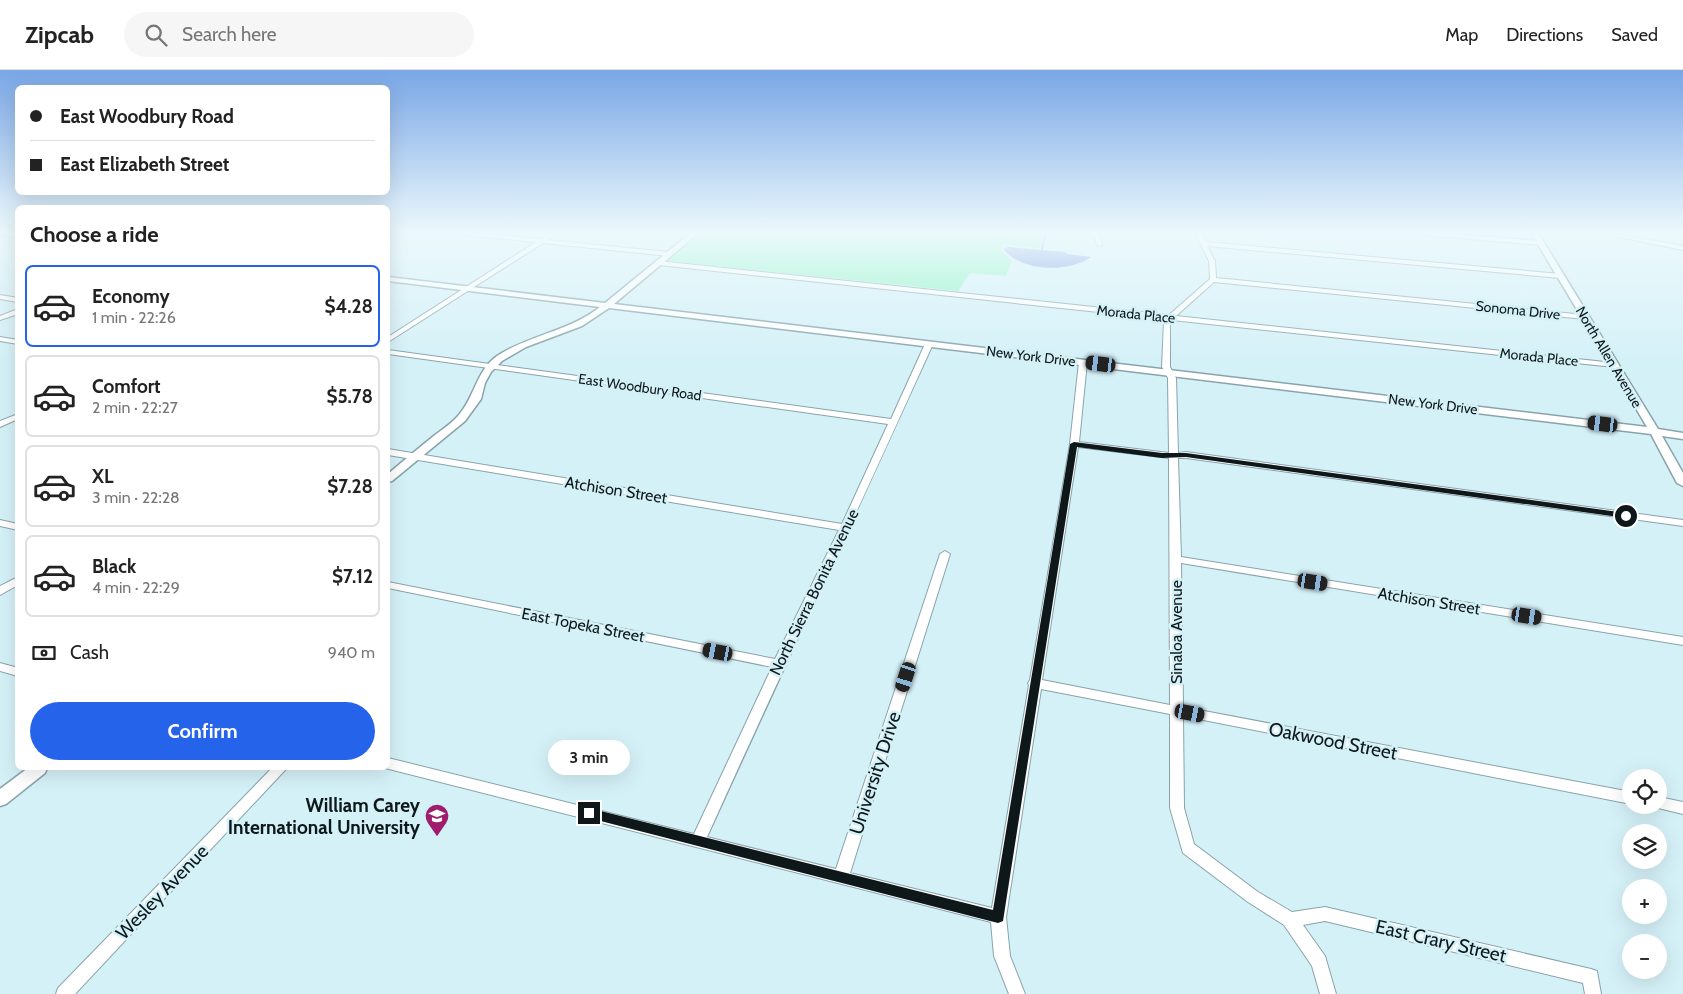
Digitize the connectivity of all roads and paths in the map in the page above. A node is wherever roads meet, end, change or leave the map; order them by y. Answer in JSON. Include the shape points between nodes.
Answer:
{"nodes":[{"id":1,"x":489,"y":274,"type":"edge"},
{"id":2,"x":645,"y":274,"type":"edge"},
{"id":3,"x":762,"y":274,"type":"edge"},
{"id":4,"x":1213,"y":274,"type":"edge"},
{"id":5,"x":1540,"y":274,"type":"edge"},
{"id":6,"x":1561,"y":276,"type":"joint"},
{"id":7,"x":390,"y":279,"type":"edge"},
{"id":8,"x":1213,"y":280,"type":"junction"},
{"id":9,"x":467,"y":288,"type":"junction"},
{"id":10,"x":0,"y":297,"type":"edge"},
{"id":11,"x":15,"y":300,"type":"edge"},
{"id":12,"x":608,"y":305,"type":"junction"},
{"id":13,"x":15,"y":312,"type":"edge"},
{"id":14,"x":1584,"y":317,"type":"junction"},
{"id":15,"x":0,"y":318,"type":"edge"},
{"id":16,"x":1174,"y":318,"type":"junction"},
{"id":17,"x":0,"y":339,"type":"edge"},
{"id":18,"x":390,"y":339,"type":"edge"},
{"id":19,"x":15,"y":342,"type":"edge"},
{"id":20,"x":929,"y":344,"type":"junction"},
{"id":21,"x":390,"y":352,"type":"edge"},
{"id":22,"x":1083,"y":362,"type":"junction"},
{"id":23,"x":1614,"y":365,"type":"junction"},
{"id":24,"x":490,"y":367,"type":"junction"},
{"id":25,"x":1170,"y":372,"type":"junction"},
{"id":26,"x":0,"y":417,"type":"edge"},
{"id":27,"x":15,"y":418,"type":"edge"},
{"id":28,"x":15,"y":418,"type":"edge"},
{"id":29,"x":893,"y":422,"type":"junction"},
{"id":30,"x":0,"y":424,"type":"edge"},
{"id":31,"x":1654,"y":431,"type":"junction"},
{"id":32,"x":1683,"y":436,"type":"edge"},
{"id":33,"x":1074,"y":444,"type":"junction"},
{"id":34,"x":390,"y":452,"type":"edge"},
{"id":35,"x":1174,"y":456,"type":"junction"},
{"id":36,"x":415,"y":457,"type":"junction"},
{"id":37,"x":390,"y":477,"type":"edge"},
{"id":38,"x":1683,"y":482,"type":"edge"},
{"id":39,"x":0,"y":523,"type":"edge"},
{"id":40,"x":1683,"y":523,"type":"edge"},
{"id":41,"x":15,"y":526,"type":"edge"},
{"id":42,"x":846,"y":528,"type":"junction"},
{"id":43,"x":945,"y":554,"type":"dead end"},
{"id":44,"x":1176,"y":559,"type":"junction"},
{"id":45,"x":15,"y":582,"type":"edge"},
{"id":46,"x":390,"y":585,"type":"edge"},
{"id":47,"x":0,"y":591,"type":"edge"},
{"id":48,"x":1683,"y":641,"type":"edge"},
{"id":49,"x":779,"y":664,"type":"junction"},
{"id":50,"x":0,"y":667,"type":"edge"},
{"id":51,"x":15,"y":671,"type":"edge"},
{"id":52,"x":1034,"y":683,"type":"junction"},
{"id":53,"x":1176,"y":711,"type":"junction"},
{"id":54,"x":390,"y":763,"type":"edge"},
{"id":55,"x":36,"y":770,"type":"edge"},
{"id":56,"x":278,"y":770,"type":"edge"},
{"id":57,"x":1622,"y":796,"type":"edge"},
{"id":58,"x":0,"y":799,"type":"edge"},
{"id":59,"x":1667,"y":805,"type":"edge"},
{"id":60,"x":1683,"y":808,"type":"edge"},
{"id":61,"x":698,"y":840,"type":"junction"},
{"id":62,"x":841,"y":876,"type":"junction"},
{"id":63,"x":998,"y":917,"type":"junction"},
{"id":64,"x":1290,"y":920,"type":"junction"},
{"id":65,"x":64,"y":994,"type":"edge"},
{"id":66,"x":1017,"y":994,"type":"edge"},
{"id":67,"x":1328,"y":994,"type":"edge"},
{"id":68,"x":1592,"y":994,"type":"edge"}],
"edges":[{"from":1,"to":9,"type":"street"},
{"from":2,"to":12,"type":"street"},
{"from":3,"to":16,"type":"street","name":"Morada Place"},
{"from":4,"to":8,"type":"street"},
{"from":5,"to":6,"type":"street"},
{"from":6,"to":14,"type":"street","name":"North Allen Avenue"},
{"from":7,"to":9,"type":"street","name":"New York Drive"},
{"from":8,"to":14,"type":"street","name":"Sonoma Drive"},
{"from":8,"to":16,"type":"street","name":"Sinaloa Avenue"},
{"from":9,"to":12,"type":"street","name":"New York Drive"},
{"from":9,"to":18,"type":"street"},
{"from":10,"to":11,"type":"street"},
{"from":12,"to":20,"type":"street","name":"New York Drive"},
{"from":12,"to":24,"type":"street","via":[[578,324],[523,345]]},
{"from":13,"to":15,"type":"street"},
{"from":14,"to":23,"type":"street","name":"North Allen Avenue"},
{"from":16,"to":23,"type":"street","name":"Morada Place"},
{"from":16,"to":25,"type":"street","name":"Sinaloa Avenue","via":[[1167,322],[1166,367]]},
{"from":17,"to":19,"type":"street"},
{"from":20,"to":22,"type":"street","name":"New York Drive"},
{"from":20,"to":29,"type":"street","name":"North Sierra Bonita Avenue"},
{"from":21,"to":24,"type":"street","name":"East Woodbury Road"},
{"from":22,"to":25,"type":"street","name":"New York Drive"},
{"from":22,"to":33,"type":"street"},
{"from":23,"to":31,"type":"street","name":"North Allen Avenue"},
{"from":24,"to":29,"type":"street","name":"East Woodbury Road"},
{"from":24,"to":36,"type":"street","via":[[470,408]]},
{"from":25,"to":31,"type":"street","name":"New York Drive"},
{"from":25,"to":35,"type":"street","name":"Sinaloa Avenue"},
{"from":26,"to":27,"type":"street"},
{"from":28,"to":30,"type":"street"},
{"from":29,"to":42,"type":"street","name":"North Sierra Bonita Avenue"},
{"from":31,"to":32,"type":"street","name":"New York Drive"},
{"from":31,"to":38,"type":"street","name":"North Allen Avenue"},
{"from":33,"to":35,"type":"street"},
{"from":33,"to":52,"type":"street"},
{"from":34,"to":36,"type":"street","name":"Atchison Street"},
{"from":35,"to":40,"type":"street","via":[[1202,457]]},
{"from":35,"to":44,"type":"street","name":"Sinaloa Avenue"},
{"from":36,"to":37,"type":"street"},
{"from":36,"to":42,"type":"street","name":"Atchison Street"},
{"from":39,"to":41,"type":"street"},
{"from":42,"to":49,"type":"street","name":"North Sierra Bonita Avenue"},
{"from":43,"to":62,"type":"street","name":"University Drive"},
{"from":44,"to":48,"type":"street","name":"Atchison Street"},
{"from":44,"to":53,"type":"street","name":"Sinaloa Avenue"},
{"from":45,"to":47,"type":"street"},
{"from":46,"to":49,"type":"street","name":"East Topeka Street"},
{"from":49,"to":61,"type":"street","name":"North Sierra Bonita Avenue"},
{"from":50,"to":51,"type":"street"},
{"from":52,"to":53,"type":"street","name":"Oakwood Street"},
{"from":52,"to":63,"type":"street"},
{"from":53,"to":57,"type":"street","name":"Oakwood Street"},
{"from":53,"to":64,"type":"street","name":"Sinaloa Avenue","via":[[1177,808],[1188,848],[1253,897]]},
{"from":54,"to":61,"type":"street"},
{"from":55,"to":58,"type":"street"},
{"from":56,"to":65,"type":"street","name":"Wesley Avenue"},
{"from":59,"to":60,"type":"street"},
{"from":61,"to":62,"type":"street"},
{"from":62,"to":63,"type":"street"},
{"from":63,"to":66,"type":"street","via":[[1002,956]]},
{"from":64,"to":67,"type":"street","name":"Sinaloa Avenue","via":[[1319,962]]},
{"from":64,"to":68,"type":"street","name":"East Crary Street","via":[[1325,914],[1591,977]]}]}
